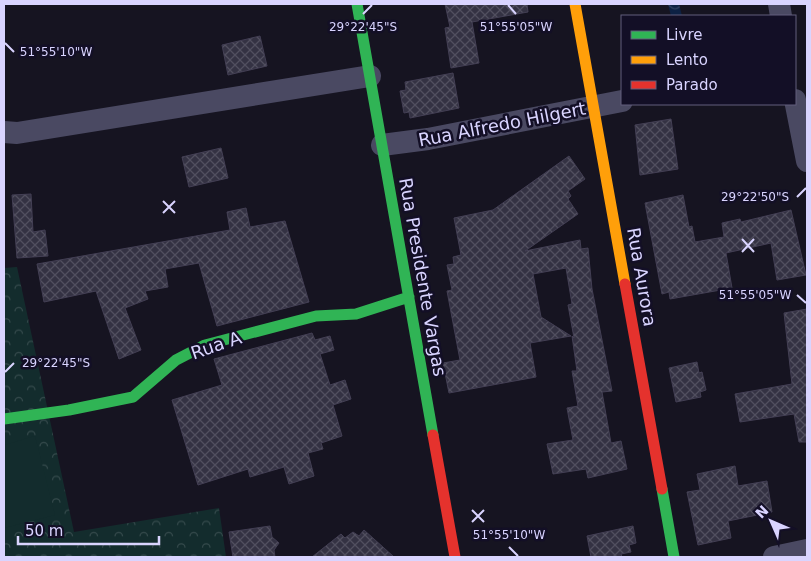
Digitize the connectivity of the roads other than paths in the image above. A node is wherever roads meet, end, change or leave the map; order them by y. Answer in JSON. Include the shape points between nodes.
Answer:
{"nodes":[{"id":1,"x":357,"y":4,"type":"edge"},
{"id":2,"x":575,"y":4,"type":"edge"},
{"id":3,"x":370,"y":76,"type":"junction"},
{"id":4,"x":621,"y":101,"type":"edge"},
{"id":5,"x":796,"y":105,"type":"edge"},
{"id":6,"x":595,"y":106,"type":"junction"},
{"id":7,"x":4,"y":132,"type":"edge"},
{"id":8,"x":382,"y":145,"type":"junction"},
{"id":9,"x":807,"y":161,"type":"edge"},
{"id":10,"x":409,"y":297,"type":"junction"},
{"id":11,"x":4,"y":419,"type":"edge"},
{"id":12,"x":807,"y":550,"type":"edge"},
{"id":13,"x":455,"y":557,"type":"edge"},
{"id":14,"x":674,"y":557,"type":"edge"},
{"id":15,"x":774,"y":557,"type":"edge"}],
"edges":[{"from":1,"to":3,"type":"street","name":"Rua Presidente Vargas"},
{"from":2,"to":6,"type":"street","name":"Rua Aurora"},
{"from":3,"to":7,"type":"street","via":[[17,133]]},
{"from":3,"to":8,"type":"street","name":"Rua Presidente Vargas"},
{"from":4,"to":6,"type":"street","name":"Rua Alfredo Hilgert"},
{"from":5,"to":9,"type":"street"},
{"from":6,"to":8,"type":"street","name":"Rua Alfredo Hilgert"},
{"from":6,"to":14,"type":"street","name":"Rua Aurora"},
{"from":8,"to":10,"type":"street","name":"Rua Presidente Vargas"},
{"from":10,"to":11,"type":"street","name":"Rua A","via":[[356,314],[316,316],[205,345],[176,360],[133,397]]},
{"from":10,"to":13,"type":"street","name":"Rua Presidente Vargas"},
{"from":12,"to":15,"type":"street"}]}
